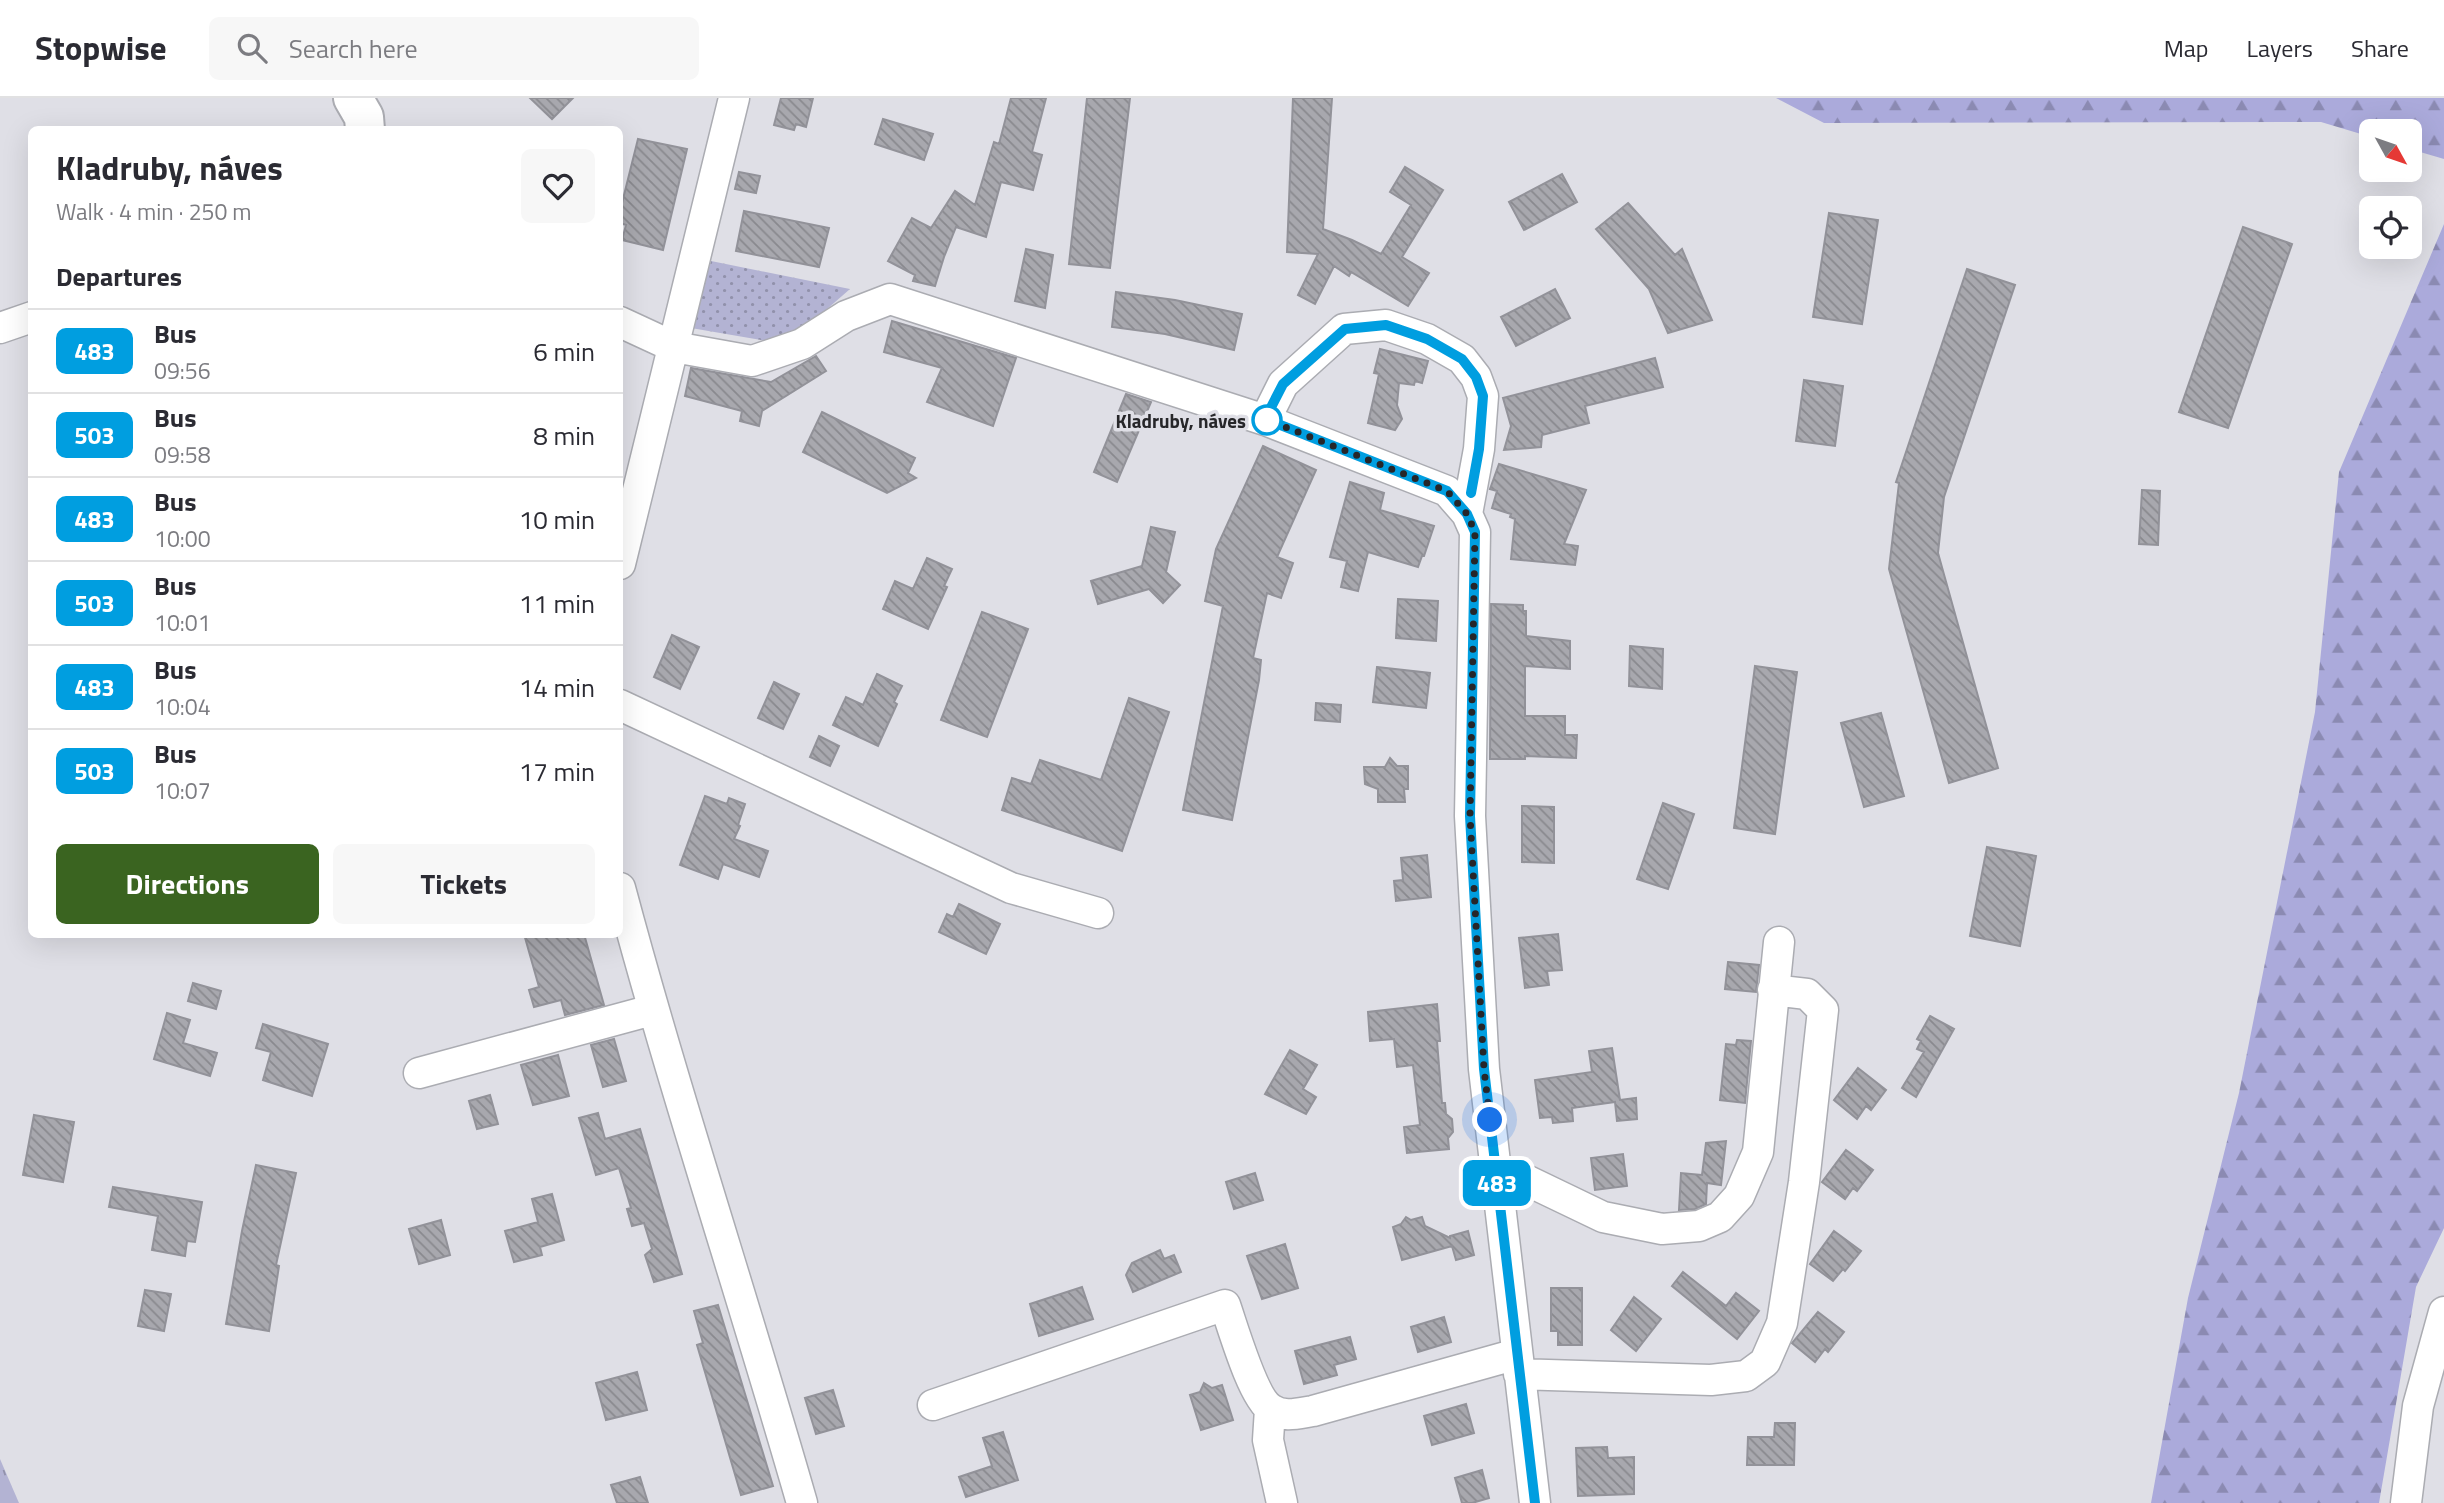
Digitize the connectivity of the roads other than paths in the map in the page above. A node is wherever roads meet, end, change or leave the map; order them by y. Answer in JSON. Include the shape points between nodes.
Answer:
{"nodes":[{"id":1,"x":353,"y":98,"type":"edge"},
{"id":2,"x":734,"y":98,"type":"edge"},
{"id":3,"x":365,"y":126,"type":"edge"},
{"id":4,"x":28,"y":318,"type":"edge"},
{"id":5,"x":623,"y":323,"type":"edge"},
{"id":6,"x":0,"y":328,"type":"edge"},
{"id":7,"x":674,"y":347,"type":"junction"},
{"id":8,"x":1265,"y":419,"type":"junction"},
{"id":9,"x":1467,"y":514,"type":"junction"},
{"id":10,"x":623,"y":552,"type":"edge"},
{"id":11,"x":623,"y":706,"type":"edge"},
{"id":12,"x":623,"y":899,"type":"edge"},
{"id":13,"x":1098,"y":913,"type":"dead end"},
{"id":14,"x":1779,"y":942,"type":"dead end"},
{"id":15,"x":1773,"y":989,"type":"junction"},
{"id":16,"x":652,"y":1010,"type":"junction"},
{"id":17,"x":419,"y":1073,"type":"dead end"},
{"id":18,"x":1496,"y":1171,"type":"junction"},
{"id":19,"x":2444,"y":1311,"type":"edge"},
{"id":20,"x":1518,"y":1364,"type":"junction"},
{"id":21,"x":933,"y":1405,"type":"dead end"},
{"id":22,"x":1270,"y":1409,"type":"junction"},
{"id":23,"x":797,"y":1502,"type":"edge"},
{"id":24,"x":1282,"y":1503,"type":"edge"},
{"id":25,"x":1535,"y":1503,"type":"edge"},
{"id":26,"x":2406,"y":1503,"type":"edge"}],
"edges":[{"from":1,"to":3,"type":"highway"},
{"from":2,"to":7,"type":"street"},
{"from":4,"to":6,"type":"street"},
{"from":5,"to":7,"type":"street"},
{"from":7,"to":8,"type":"street","via":[[752,361],[802,344],[846,316],[890,299]]},
{"from":7,"to":10,"type":"street"},
{"from":8,"to":9,"type":"street","via":[[1447,491]]},
{"from":8,"to":9,"type":"street","via":[[1283,384],[1345,329],[1386,325],[1427,339],[1462,359],[1483,396]]},
{"from":9,"to":18,"type":"street","via":[[1475,532],[1470,816],[1484,1069]]},
{"from":11,"to":13,"type":"street","via":[[1011,888]]},
{"from":12,"to":16,"type":"street"},
{"from":14,"to":15,"type":"street"},
{"from":15,"to":18,"type":"street","via":[[1758,1152],[1739,1196],[1720,1217],[1699,1226],[1661,1229],[1602,1217],[1524,1179]]},
{"from":15,"to":20,"type":"street","via":[[1807,995],[1823,1010],[1804,1182],[1782,1323],[1765,1362],[1746,1376],[1710,1380]]},
{"from":16,"to":17,"type":"street"},
{"from":16,"to":23,"type":"street","via":[[738,1283]]},
{"from":18,"to":20,"type":"street"},
{"from":19,"to":26,"type":"street","via":[[2418,1406]]},
{"from":20,"to":22,"type":"street","via":[[1313,1411],[1289,1415]]},
{"from":20,"to":25,"type":"street"},
{"from":21,"to":22,"type":"street","via":[[1225,1306],[1257,1392]]},
{"from":22,"to":24,"type":"street","via":[[1268,1440]]}]}
